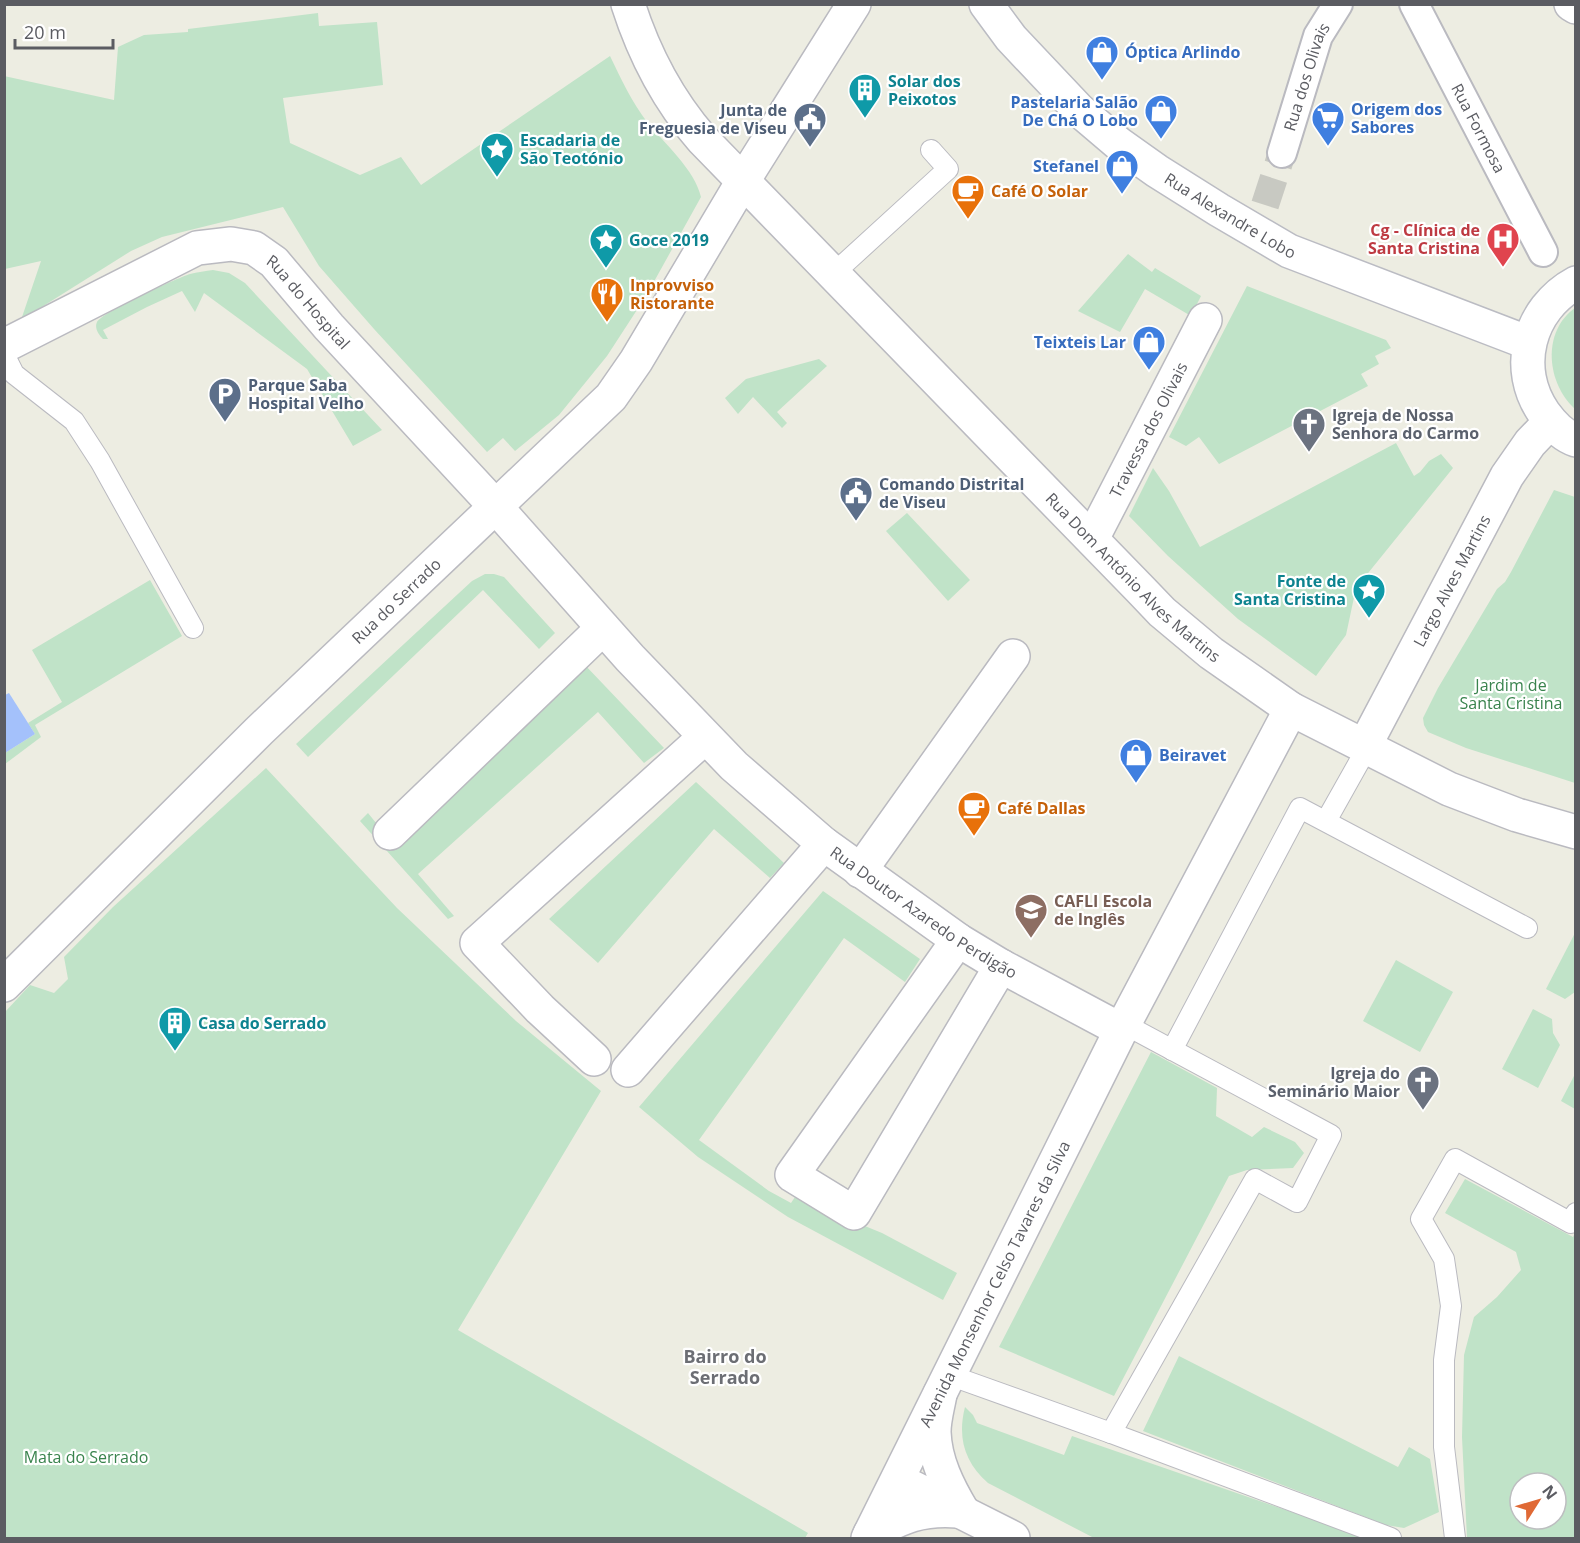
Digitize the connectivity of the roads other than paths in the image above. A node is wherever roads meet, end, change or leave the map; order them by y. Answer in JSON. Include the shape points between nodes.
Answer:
{"nodes":[{"id":1,"x":628,"y":4,"type":"edge"},
{"id":2,"x":854,"y":4,"type":"edge"},
{"id":3,"x":986,"y":4,"type":"edge"},
{"id":4,"x":1338,"y":4,"type":"edge"},
{"id":5,"x":1414,"y":4,"type":"edge"},
{"id":6,"x":1571,"y":4,"type":"edge"},
{"id":7,"x":1575,"y":7,"type":"edge"},
{"id":8,"x":931,"y":150,"type":"dead end"},
{"id":9,"x":1282,"y":153,"type":"tunnel mouth"},
{"id":10,"x":743,"y":181,"type":"junction"},
{"id":11,"x":1543,"y":252,"type":"dead end"},
{"id":12,"x":833,"y":274,"type":"junction"},
{"id":13,"x":1575,"y":283,"type":"edge"},
{"id":14,"x":1204,"y":320,"type":"dead end"},
{"id":15,"x":1529,"y":343,"type":"junction"},
{"id":16,"x":4,"y":346,"type":"edge"},
{"id":17,"x":4,"y":354,"type":"edge"},
{"id":18,"x":1563,"y":431,"type":"edge"},
{"id":19,"x":496,"y":507,"type":"junction"},
{"id":20,"x":1092,"y":539,"type":"junction"},
{"id":21,"x":193,"y":628,"type":"dead end"},
{"id":22,"x":603,"y":628,"type":"junction"},
{"id":23,"x":1013,"y":656,"type":"dead end"},
{"id":24,"x":1291,"y":709,"type":"junction"},
{"id":25,"x":705,"y":737,"type":"junction"},
{"id":26,"x":1365,"y":748,"type":"junction"},
{"id":27,"x":1326,"y":821,"type":"junction"},
{"id":28,"x":1575,"y":832,"type":"edge"},
{"id":29,"x":390,"y":833,"type":"dead end"},
{"id":30,"x":824,"y":843,"type":"junction"},
{"id":31,"x":860,"y":871,"type":"junction"},
{"id":32,"x":1527,"y":928,"type":"dead end"},
{"id":33,"x":958,"y":940,"type":"junction"},
{"id":34,"x":1000,"y":966,"type":"junction"},
{"id":35,"x":4,"y":985,"type":"edge"},
{"id":36,"x":1122,"y":1027,"type":"junction"},
{"id":37,"x":1172,"y":1050,"type":"junction"},
{"id":38,"x":594,"y":1059,"type":"dead end"},
{"id":39,"x":628,"y":1070,"type":"dead end"},
{"id":40,"x":1575,"y":1214,"type":"edge"},
{"id":41,"x":944,"y":1384,"type":"junction"},
{"id":42,"x":1112,"y":1432,"type":"junction"},
{"id":43,"x":898,"y":1480,"type":"junction"},
{"id":44,"x":963,"y":1512,"type":"junction"},
{"id":45,"x":869,"y":1537,"type":"edge"},
{"id":46,"x":1451,"y":1538,"type":"edge"},
{"id":47,"x":1013,"y":1539,"type":"edge"},
{"id":48,"x":1391,"y":1539,"type":"edge"}],
"edges":[{"from":1,"to":10,"type":"street","name":"Rua Dom António Alves Martins","via":[[667,93],[684,119]]},
{"from":2,"to":10,"type":"street","name":"Rua do Serrado"},
{"from":3,"to":15,"type":"street","name":"Rua Alexandre Lobo","via":[[1011,39],[1079,110],[1119,144],[1219,210],[1288,251]]},
{"from":4,"to":9,"type":"street","name":"Rua dos Olivais","via":[[1318,36]]},
{"from":5,"to":11,"type":"street","name":"Rua Formosa"},
{"from":6,"to":7,"type":"street"},
{"from":8,"to":12,"type":"lane","via":[[948,169]]},
{"from":10,"to":12,"type":"street","name":"Rua Dom António Alves Martins"},
{"from":10,"to":19,"type":"street","name":"Rua do Serrado","via":[[611,397]]},
{"from":12,"to":20,"type":"street","name":"Rua Dom António Alves Martins"},
{"from":13,"to":15,"type":"street","via":[[1548,303]]},
{"from":14,"to":20,"type":"street","name":"Travessa dos Olivais"},
{"from":15,"to":18,"type":"street","via":[[1530,385],[1538,404]]},
{"from":16,"to":19,"type":"street","name":"Rua do Hospital","via":[[197,248],[231,244],[254,248],[274,262]]},
{"from":17,"to":21,"type":"lane","via":[[14,374],[74,421]]},
{"from":18,"to":26,"type":"street","name":"Largo Alves Martins","via":[[1530,443],[1507,476]]},
{"from":19,"to":22,"type":"street","name":"Rua Doutor Azaredo Perdigão"},
{"from":19,"to":35,"type":"street","name":"Rua do Serrado","via":[[259,731]]},
{"from":20,"to":24,"type":"street","name":"Rua Dom António Alves Martins","via":[[1187,634]]},
{"from":22,"to":25,"type":"street","name":"Rua Doutor Azaredo Perdigão"},
{"from":22,"to":29,"type":"street"},
{"from":23,"to":31,"type":"street"},
{"from":24,"to":26,"type":"street","name":"Rua Dom António Alves Martins"},
{"from":24,"to":36,"type":"street"},
{"from":25,"to":30,"type":"street","name":"Rua Doutor Azaredo Perdigão"},
{"from":25,"to":38,"type":"street","via":[[477,943]]},
{"from":26,"to":27,"type":"lane"},
{"from":26,"to":28,"type":"street","name":"Rua Dom António Alves Martins","via":[[1449,789]]},
{"from":27,"to":32,"type":"lane"},
{"from":27,"to":37,"type":"lane","via":[[1300,808]]},
{"from":30,"to":31,"type":"street","name":"Rua Doutor Azaredo Perdigão"},
{"from":30,"to":39,"type":"street"},
{"from":31,"to":33,"type":"street","name":"Rua Doutor Azaredo Perdigão"},
{"from":33,"to":34,"type":"street","name":"Rua Doutor Azaredo Perdigão"},
{"from":33,"to":34,"type":"street","via":[[792,1175],[854,1213]]},
{"from":34,"to":36,"type":"street","name":"Rua Doutor Azaredo Perdigão"},
{"from":36,"to":37,"type":"lane"},
{"from":36,"to":41,"type":"street","name":"Avenida Monsenhor Celso Tavares da Silva"},
{"from":37,"to":42,"type":"lane","via":[[1331,1136],[1297,1202],[1255,1179]]},
{"from":40,"to":46,"type":"lane","via":[[1570,1223],[1455,1159],[1421,1219],[1444,1258],[1452,1305],[1444,1360],[1444,1447]]},
{"from":41,"to":42,"type":"lane"},
{"from":41,"to":43,"type":"street","name":"Avenida Monsenhor Celso Tavares da Silva"},
{"from":41,"to":44,"type":"street","via":[[934,1432],[947,1485]]},
{"from":42,"to":48,"type":"lane"},
{"from":43,"to":44,"type":"street"},
{"from":43,"to":45,"type":"street","name":"Avenida Monsenhor Celso Tavares da Silva"},
{"from":44,"to":45,"type":"street","via":[[921,1512],[901,1518]]},
{"from":44,"to":47,"type":"street"}]}
